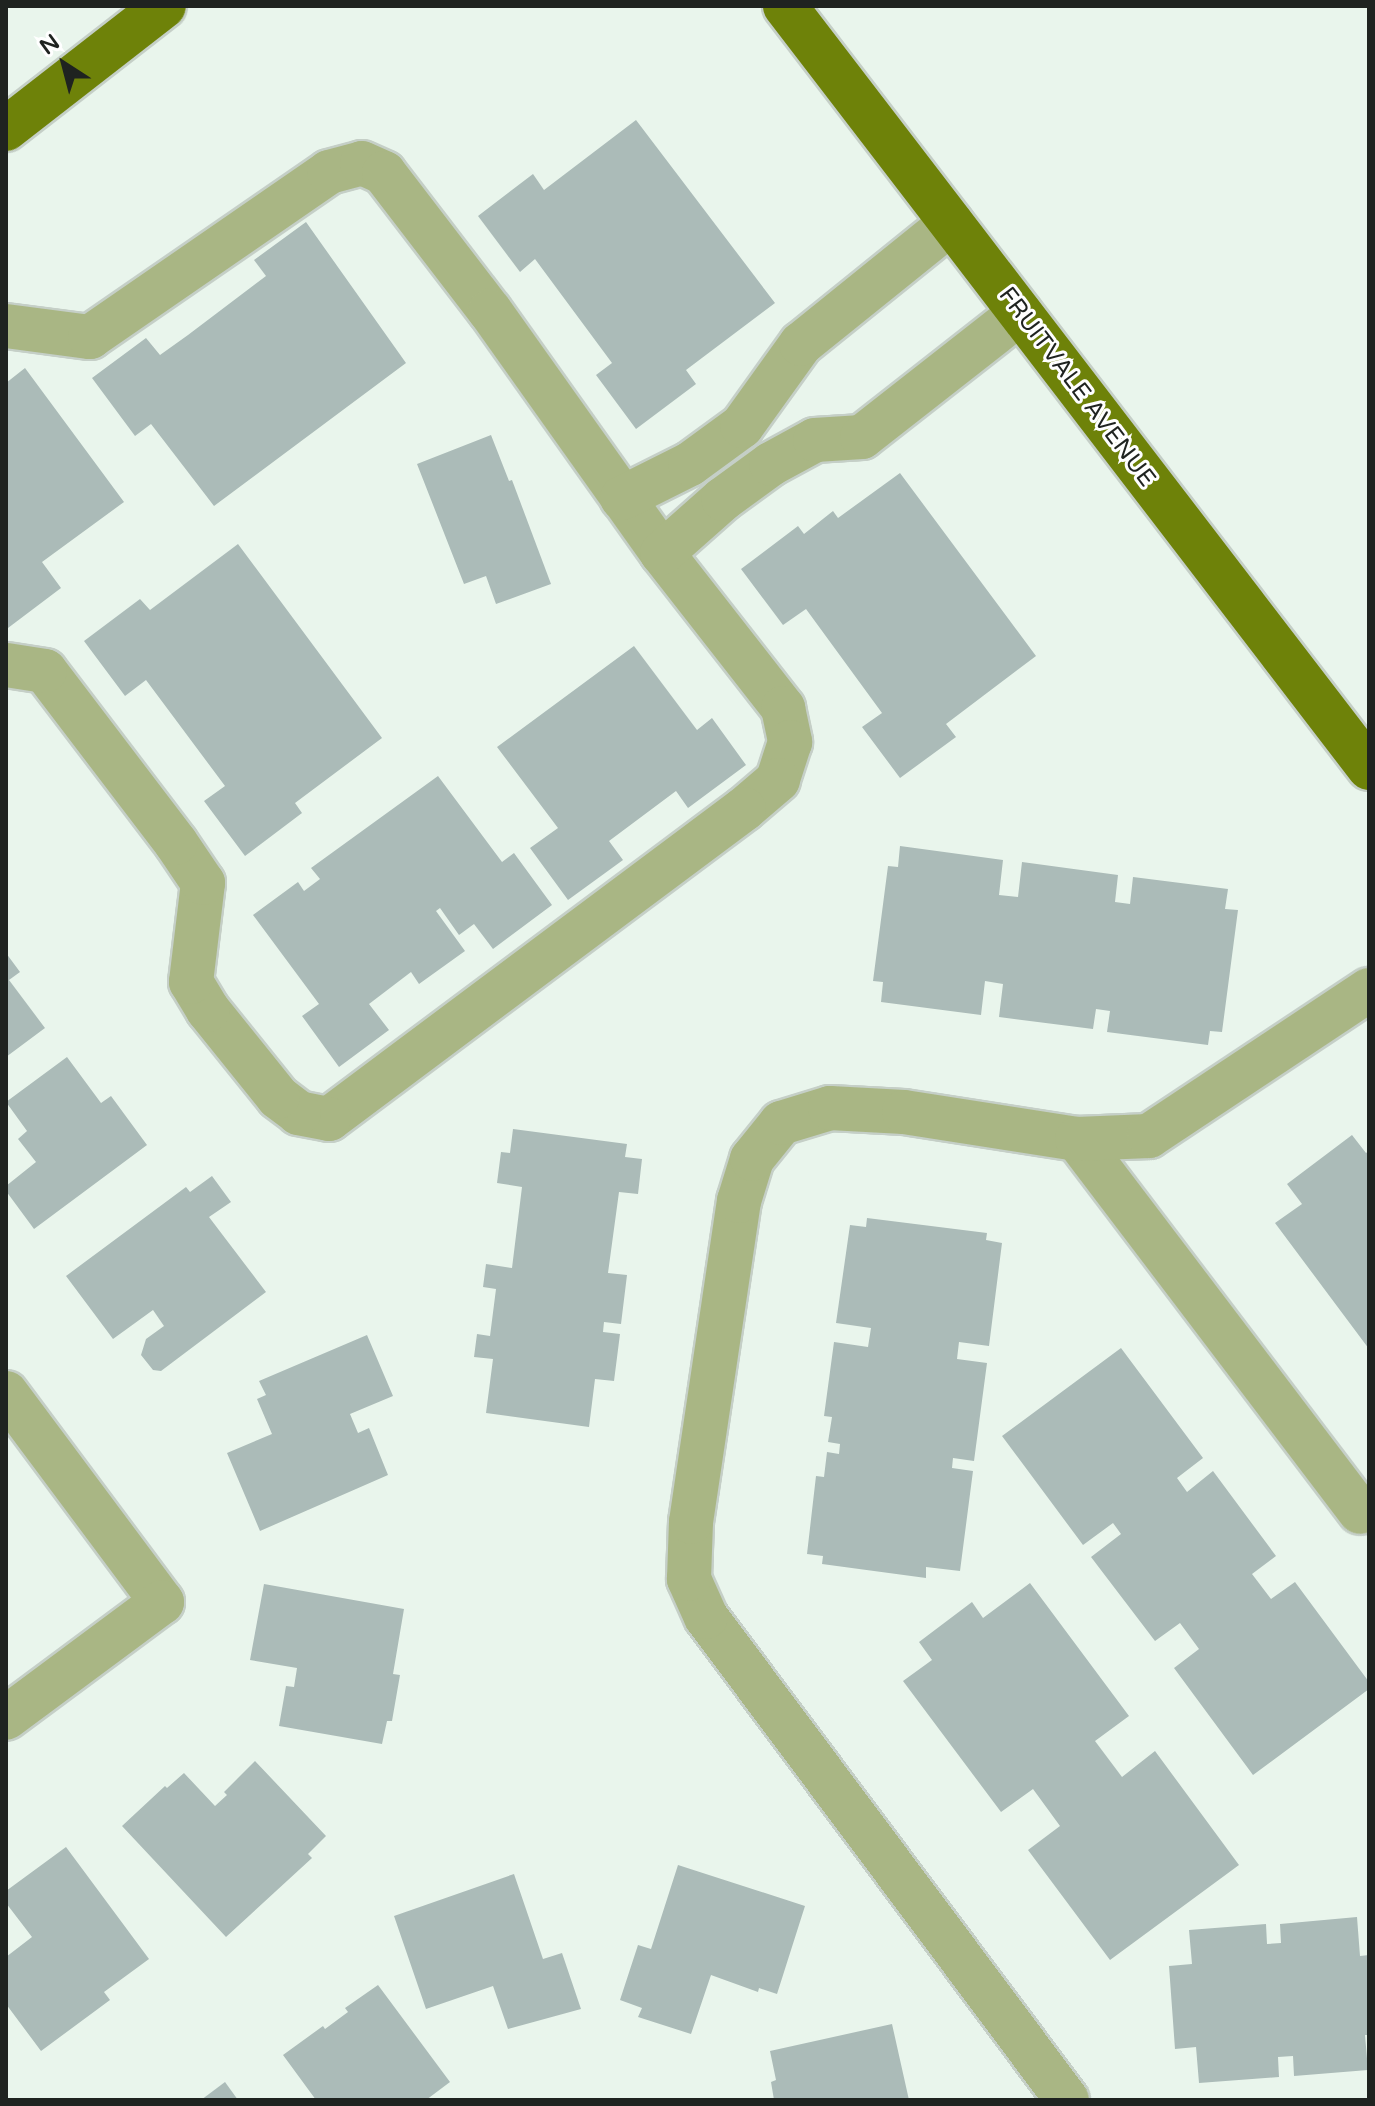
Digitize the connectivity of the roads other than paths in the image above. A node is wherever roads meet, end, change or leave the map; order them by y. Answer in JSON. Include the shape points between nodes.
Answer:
{"nodes":[{"id":1,"x":164,"y":6,"type":"edge"},
{"id":2,"x":785,"y":6,"type":"edge"},
{"id":3,"x":6,"y":129,"type":"edge"},
{"id":4,"x":951,"y":223,"type":"junction"},
{"id":5,"x":1020,"y":313,"type":"junction"},
{"id":6,"x":6,"y":326,"type":"edge"},
{"id":7,"x":775,"y":384,"type":"junction"},
{"id":8,"x":815,"y":440,"type":"junction"},
{"id":9,"x":622,"y":498,"type":"junction"},
{"id":10,"x":662,"y":553,"type":"junction"},
{"id":11,"x":6,"y":665,"type":"edge"},
{"id":12,"x":1369,"y":768,"type":"edge"},
{"id":13,"x":1369,"y":990,"type":"edge"},
{"id":14,"x":1077,"y":1139,"type":"junction"},
{"id":15,"x":6,"y":1393,"type":"edge"},
{"id":16,"x":1360,"y":1512,"type":"dead end"},
{"id":17,"x":6,"y":1718,"type":"edge"},
{"id":18,"x":1067,"y":2100,"type":"edge"}],
"edges":[{"from":1,"to":3,"type":"main road"},
{"from":2,"to":4,"type":"main road","name":"FRUITVALE AVENUE"},
{"from":4,"to":5,"type":"main road","name":"FRUITVALE AVENUE"},
{"from":4,"to":7,"type":"street","via":[[801,344]]},
{"from":5,"to":8,"type":"street","via":[[862,437]]},
{"from":5,"to":12,"type":"main road","name":"FRUITVALE AVENUE"},
{"from":6,"to":9,"type":"street","via":[[90,337],[274,206],[329,172],[362,163],[384,173]]},
{"from":7,"to":8,"type":"street"},
{"from":7,"to":9,"type":"street","via":[[742,426],[690,464]]},
{"from":8,"to":10,"type":"street","via":[[723,499]]},
{"from":9,"to":10,"type":"street"},
{"from":10,"to":11,"type":"street","via":[[783,708],[790,742],[778,780],[329,1119],[299,1113],[278,1097],[208,1010],[191,982],[203,883],[45,671]]},
{"from":13,"to":14,"type":"street","via":[[1149,1136]]},
{"from":14,"to":16,"type":"street"},
{"from":14,"to":18,"type":"street","via":[[904,1112],[830,1108],[781,1123],[752,1159],[739,1201],[691,1522],[689,1579],[706,1617]]},
{"from":15,"to":17,"type":"street","via":[[162,1602]]}]}
